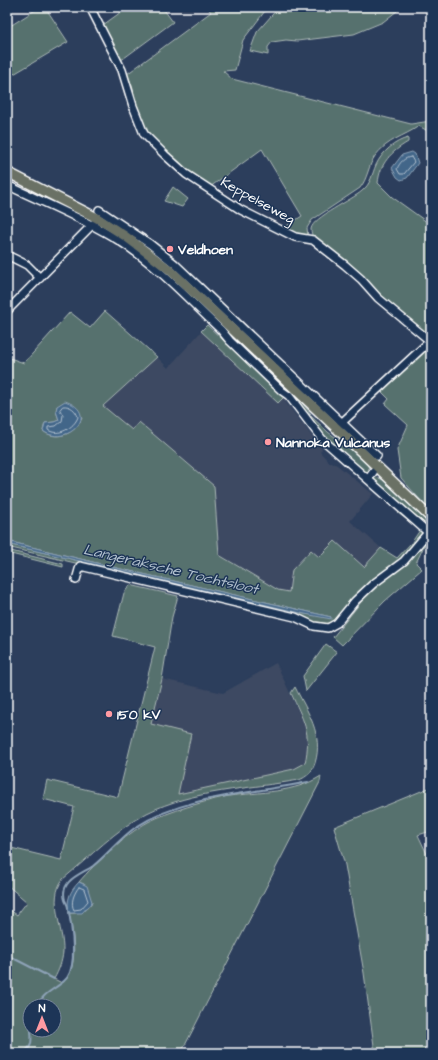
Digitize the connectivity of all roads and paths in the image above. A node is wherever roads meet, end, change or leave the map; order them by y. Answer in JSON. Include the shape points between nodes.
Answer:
{"nodes":[{"id":1,"x":90,"y":7,"type":"edge"},
{"id":2,"x":7,"y":172,"type":"edge"},
{"id":3,"x":22,"y":180,"type":"junction"},
{"id":4,"x":7,"y":185,"type":"edge"},
{"id":5,"x":16,"y":189,"type":"junction"},
{"id":6,"x":96,"y":218,"type":"junction"},
{"id":7,"x":7,"y":255,"type":"edge"},
{"id":8,"x":40,"y":278,"type":"junction"},
{"id":9,"x":7,"y":311,"type":"edge"},
{"id":10,"x":339,"y":425,"type":"junction"},
{"id":11,"x":377,"y":456,"type":"dead end"},
{"id":12,"x":377,"y":467,"type":"junction"},
{"id":13,"x":368,"y":479,"type":"junction"},
{"id":14,"x":431,"y":518,"type":"edge"},
{"id":15,"x":430,"y":532,"type":"edge"},
{"id":16,"x":76,"y":580,"type":"dead end"}],
"edges":[{"from":1,"to":10,"type":"street","name":"Keppelseweg","via":[[122,70],[144,134],[165,155],[186,174],[240,210],[295,237],[313,240],[430,341]]},
{"from":2,"to":3,"type":"main road"},
{"from":3,"to":5,"type":"street"},
{"from":3,"to":6,"type":"main road"},
{"from":4,"to":5,"type":"street"},
{"from":5,"to":6,"type":"street","via":[[66,211]]},
{"from":6,"to":8,"type":"street"},
{"from":6,"to":10,"type":"main road","via":[[154,252],[170,270]]},
{"from":6,"to":13,"type":"street","via":[[290,396],[322,439]]},
{"from":7,"to":8,"type":"street","via":[[27,265]]},
{"from":8,"to":9,"type":"street"},
{"from":10,"to":11,"type":"street"},
{"from":10,"to":12,"type":"main road"},
{"from":12,"to":13,"type":"street"},
{"from":12,"to":14,"type":"main road"},
{"from":13,"to":15,"type":"street"},
{"from":15,"to":16,"type":"street","via":[[404,561],[373,584],[337,623],[328,628],[314,626],[296,617],[80,566]]}]}
